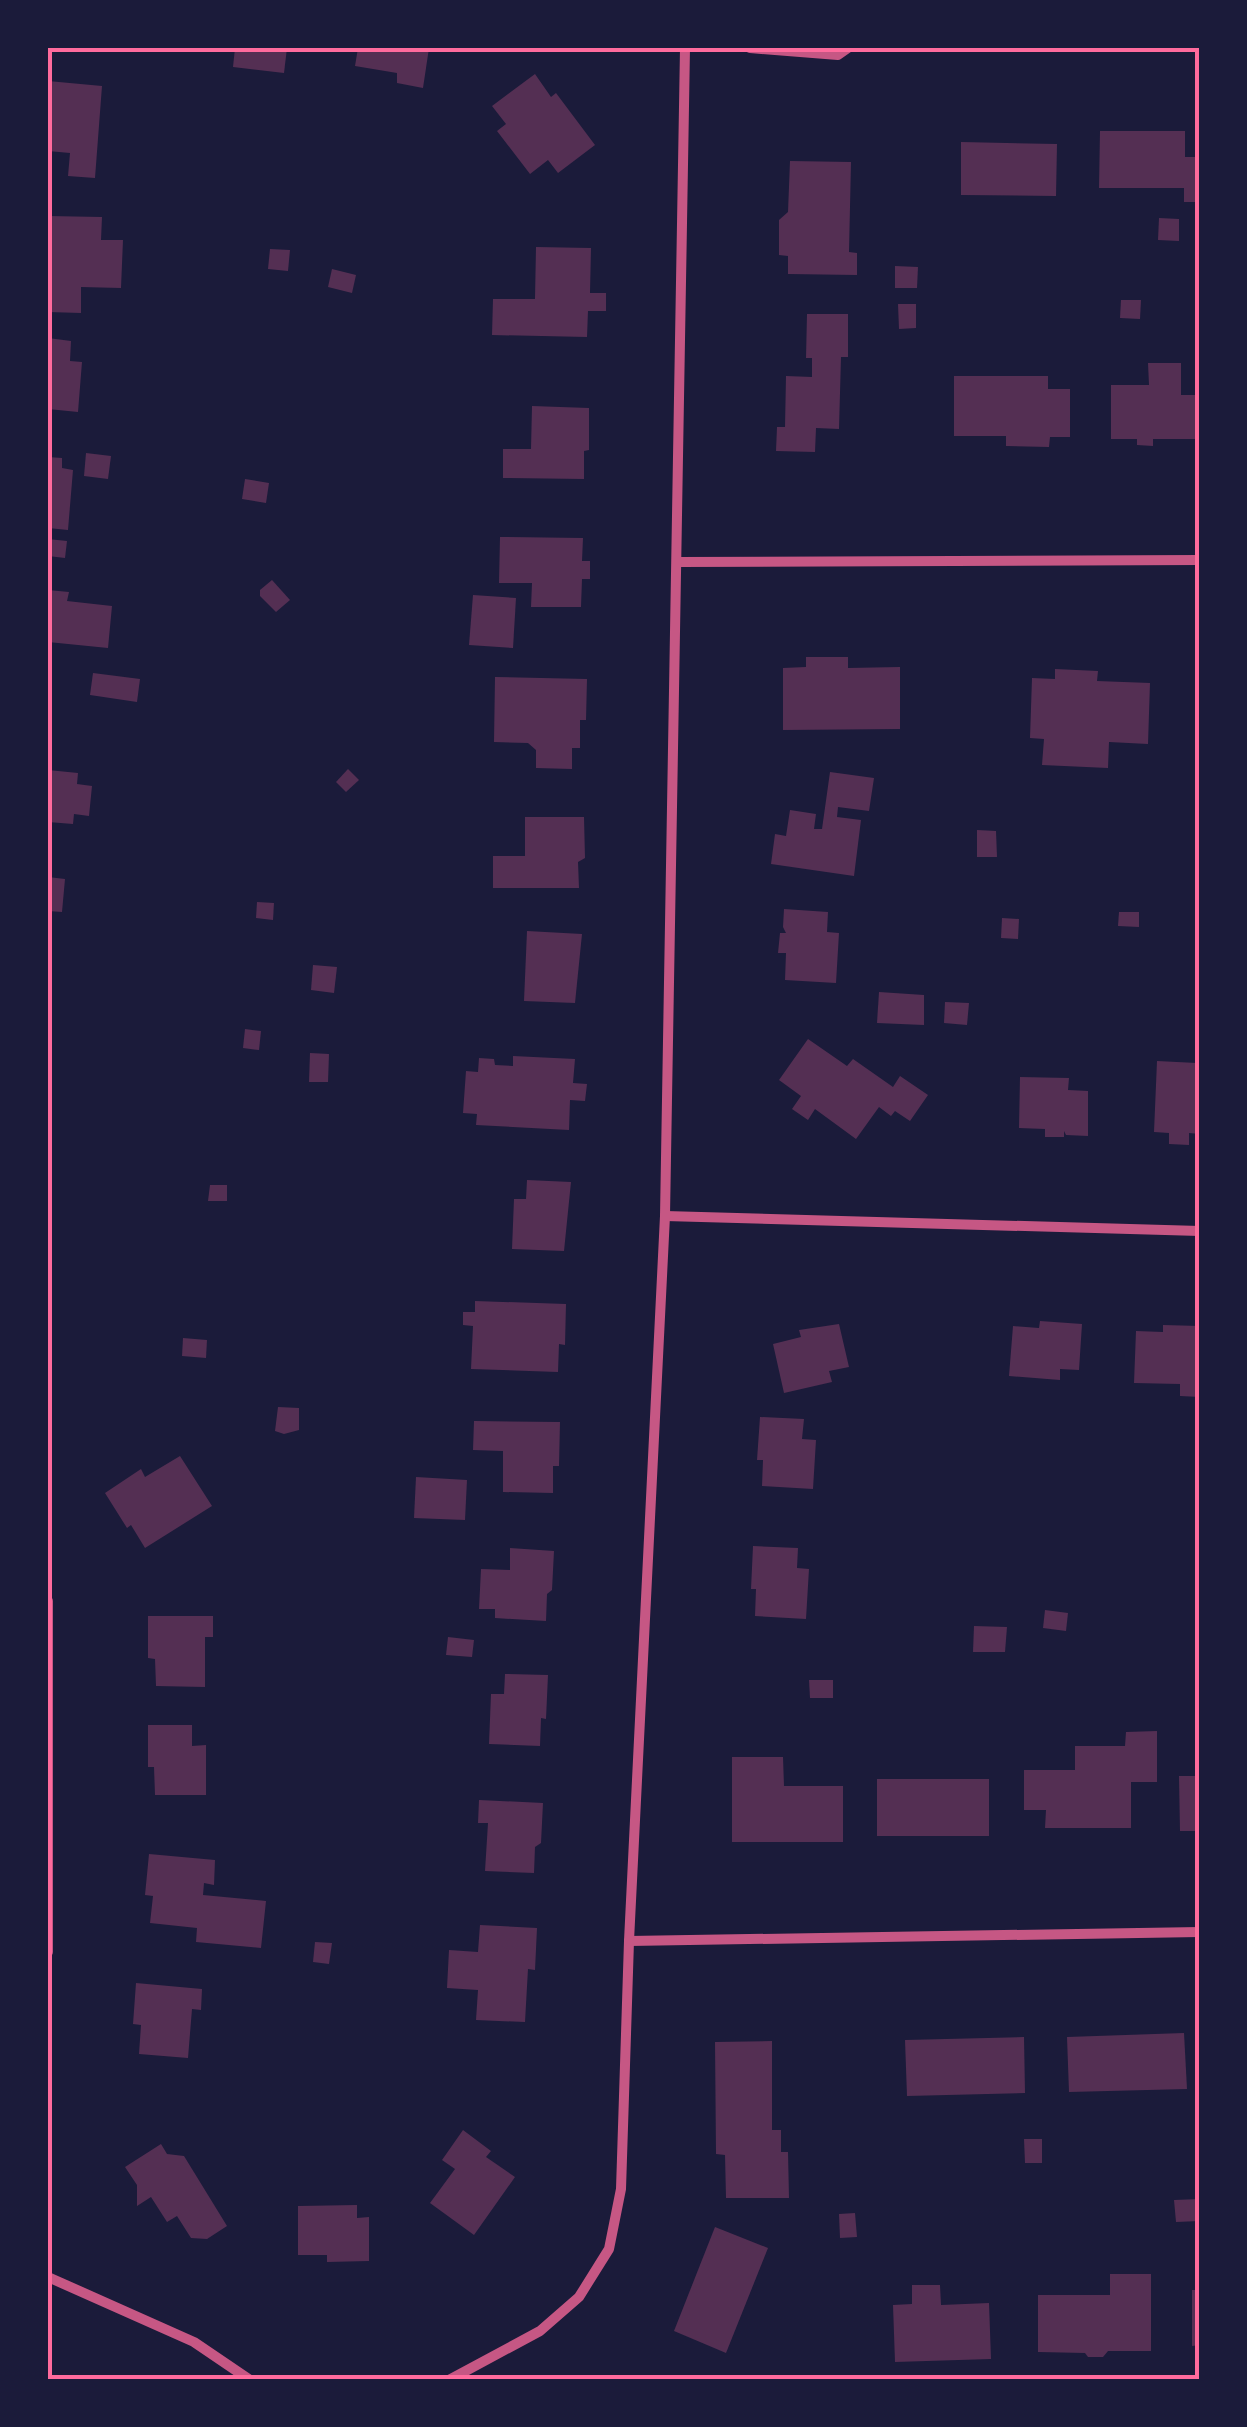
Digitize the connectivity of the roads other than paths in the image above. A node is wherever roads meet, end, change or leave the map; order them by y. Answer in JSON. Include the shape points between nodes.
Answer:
{"nodes":[{"id":1,"x":686,"y":48,"type":"edge"},
{"id":2,"x":750,"y":48,"type":"edge"},
{"id":3,"x":848,"y":48,"type":"edge"},
{"id":4,"x":1200,"y":560,"type":"edge"},
{"id":5,"x":679,"y":562,"type":"junction"},
{"id":6,"x":665,"y":1216,"type":"junction"},
{"id":7,"x":1200,"y":1231,"type":"edge"},
{"id":8,"x":48,"y":1601,"type":"edge"},
{"id":9,"x":1200,"y":1932,"type":"edge"},
{"id":10,"x":629,"y":1942,"type":"junction"},
{"id":11,"x":48,"y":1952,"type":"edge"},
{"id":12,"x":48,"y":2277,"type":"edge"},
{"id":13,"x":250,"y":2380,"type":"edge"},
{"id":14,"x":449,"y":2380,"type":"edge"}],
"edges":[{"from":1,"to":5,"type":"street"},
{"from":2,"to":3,"type":"street","via":[[838,55]]},
{"from":4,"to":5,"type":"street"},
{"from":5,"to":6,"type":"street"},
{"from":6,"to":7,"type":"street"},
{"from":6,"to":10,"type":"street"},
{"from":8,"to":11,"type":"street"},
{"from":9,"to":10,"type":"street"},
{"from":10,"to":14,"type":"street","via":[[621,2188],[608,2249],[590,2284],[554,2320]]},
{"from":12,"to":13,"type":"street","via":[[194,2342]]}]}
